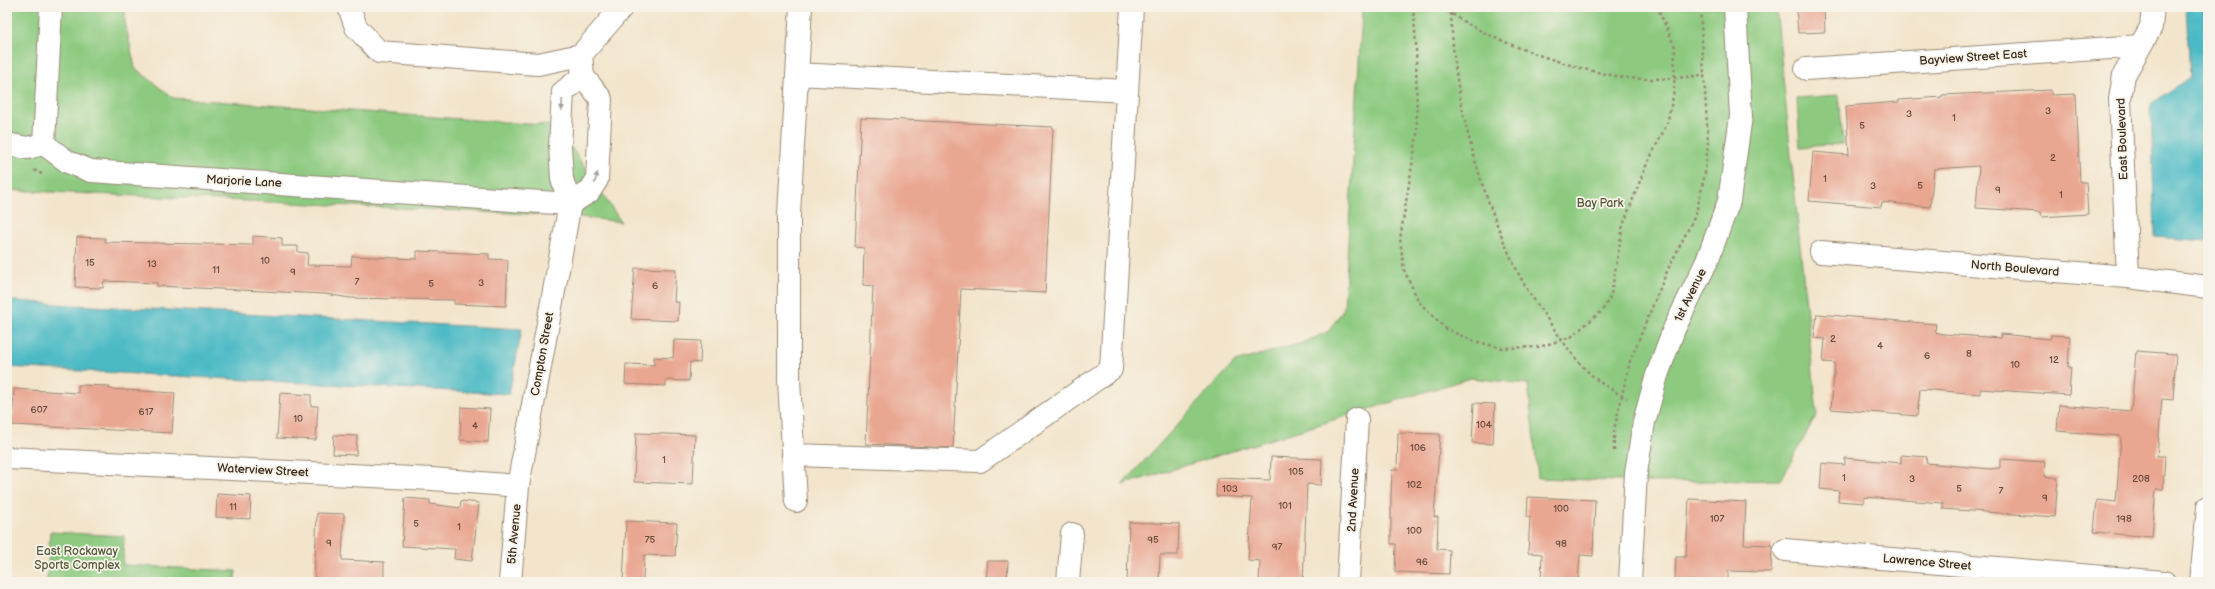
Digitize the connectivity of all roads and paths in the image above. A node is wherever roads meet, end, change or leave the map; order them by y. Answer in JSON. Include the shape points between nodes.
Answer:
{"nodes":[{"id":1,"x":51,"y":7,"type":"edge"},
{"id":2,"x":350,"y":7,"type":"edge"},
{"id":3,"x":622,"y":7,"type":"edge"},
{"id":4,"x":801,"y":7,"type":"edge"},
{"id":5,"x":1132,"y":7,"type":"edge"},
{"id":6,"x":1412,"y":7,"type":"edge"},
{"id":7,"x":1443,"y":7,"type":"edge"},
{"id":8,"x":1451,"y":7,"type":"edge"},
{"id":9,"x":1657,"y":7,"type":"edge"},
{"id":10,"x":1700,"y":7,"type":"edge"},
{"id":11,"x":1735,"y":7,"type":"edge"},
{"id":12,"x":2153,"y":7,"type":"edge"},
{"id":13,"x":1451,"y":14,"type":"junction"},
{"id":14,"x":2140,"y":46,"type":"junction"},
{"id":15,"x":581,"y":54,"type":"junction"},
{"id":16,"x":1806,"y":69,"type":"dead end"},
{"id":17,"x":797,"y":74,"type":"junction"},
{"id":18,"x":1704,"y":75,"type":"junction"},
{"id":19,"x":583,"y":76,"type":"junction"},
{"id":20,"x":1674,"y":78,"type":"junction"},
{"id":21,"x":1128,"y":91,"type":"junction"},
{"id":22,"x":7,"y":144,"type":"edge"},
{"id":23,"x":44,"y":144,"type":"junction"},
{"id":24,"x":568,"y":213,"type":"junction"},
{"id":25,"x":1821,"y":252,"type":"dead end"},
{"id":26,"x":2128,"y":277,"type":"junction"},
{"id":27,"x":2208,"y":287,"type":"edge"},
{"id":28,"x":1562,"y":340,"type":"junction"},
{"id":29,"x":1622,"y":396,"type":"junction"},
{"id":30,"x":1648,"y":408,"type":"junction"},
{"id":31,"x":1357,"y":419,"type":"dead end"},
{"id":32,"x":1614,"y":452,"type":"dead end"},
{"id":33,"x":793,"y":455,"type":"junction"},
{"id":34,"x":7,"y":458,"type":"edge"},
{"id":35,"x":518,"y":486,"type":"junction"},
{"id":36,"x":796,"y":501,"type":"dead end"},
{"id":37,"x":2208,"y":507,"type":"edge"},
{"id":38,"x":1072,"y":534,"type":"dead end"},
{"id":39,"x":1786,"y":550,"type":"dead end"},
{"id":40,"x":510,"y":582,"type":"edge"},
{"id":41,"x":1068,"y":582,"type":"edge"},
{"id":42,"x":1348,"y":582,"type":"edge"},
{"id":43,"x":1630,"y":582,"type":"edge"},
{"id":44,"x":2164,"y":582,"type":"edge"},
{"id":45,"x":2201,"y":582,"type":"edge"}],
"edges":[{"from":1,"to":23,"type":"street"},
{"from":2,"to":15,"type":"street","via":[[356,27],[379,52],[538,64]]},
{"from":3,"to":15,"type":"street"},
{"from":4,"to":17,"type":"street"},
{"from":5,"to":21,"type":"street"},
{"from":6,"to":28,"type":"path","via":[[1416,44],[1417,135],[1400,239],[1404,270],[1419,302],[1446,329],[1474,341],[1502,348],[1539,347]]},
{"from":7,"to":13,"type":"path"},
{"from":8,"to":13,"type":"path"},
{"from":9,"to":20,"type":"path","via":[[1675,47]]},
{"from":10,"to":18,"type":"path"},
{"from":11,"to":30,"type":"street","name":"1st Avenue","via":[[1741,116],[1729,202],[1706,261],[1674,329]]},
{"from":12,"to":14,"type":"street","name":"East Boulevard","via":[[2151,27]]},
{"from":13,"to":20,"type":"path","via":[[1480,30],[1535,53],[1578,66],[1622,77]]},
{"from":13,"to":28,"type":"path","via":[[1451,40],[1459,99],[1477,170],[1503,241],[1528,290]]},
{"from":14,"to":16,"type":"street","name":"Bayview Street East"},
{"from":14,"to":26,"type":"street","name":"East Boulevard","via":[[2124,75],[2120,99]]},
{"from":15,"to":19,"type":"street"},
{"from":17,"to":21,"type":"street"},
{"from":17,"to":33,"type":"street","via":[[790,214],[789,380]]},
{"from":18,"to":20,"type":"path"},
{"from":18,"to":29,"type":"path","via":[[1708,142],[1705,173],[1696,214],[1668,269],[1630,361]]},
{"from":19,"to":24,"type":"street","one_way":true,"via":[[563,92],[560,146]]},
{"from":24,"to":19,"type":"street","one_way":true,"via":[[597,180],[601,99]]},
{"from":20,"to":28,"type":"path","via":[[1674,92],[1667,124],[1645,168],[1623,225],[1611,295],[1599,314],[1571,337]]},
{"from":21,"to":33,"type":"street","via":[[1110,369],[980,460]]},
{"from":22,"to":23,"type":"street","via":[[27,148]]},
{"from":23,"to":24,"type":"street","name":"Marjorie Lane","via":[[68,162],[91,171]]},
{"from":24,"to":35,"type":"street","name":"Compton Street"},
{"from":25,"to":26,"type":"street","name":"North Boulevard"},
{"from":26,"to":27,"type":"street","name":"North Boulevard"},
{"from":28,"to":29,"type":"path","via":[[1583,369]]},
{"from":29,"to":30,"type":"path"},
{"from":29,"to":32,"type":"path","via":[[1614,430]]},
{"from":30,"to":43,"type":"street","name":"1st Avenue","via":[[1636,473]]},
{"from":31,"to":42,"type":"street","name":"2nd Avenue"},
{"from":33,"to":36,"type":"street"},
{"from":34,"to":35,"type":"street","name":"Waterview Street","via":[[432,479]]},
{"from":35,"to":40,"type":"street","name":"5th Avenue"},
{"from":37,"to":45,"type":"street"},
{"from":38,"to":41,"type":"street"},
{"from":39,"to":44,"type":"street","name":"Lawrence Street"}]}
